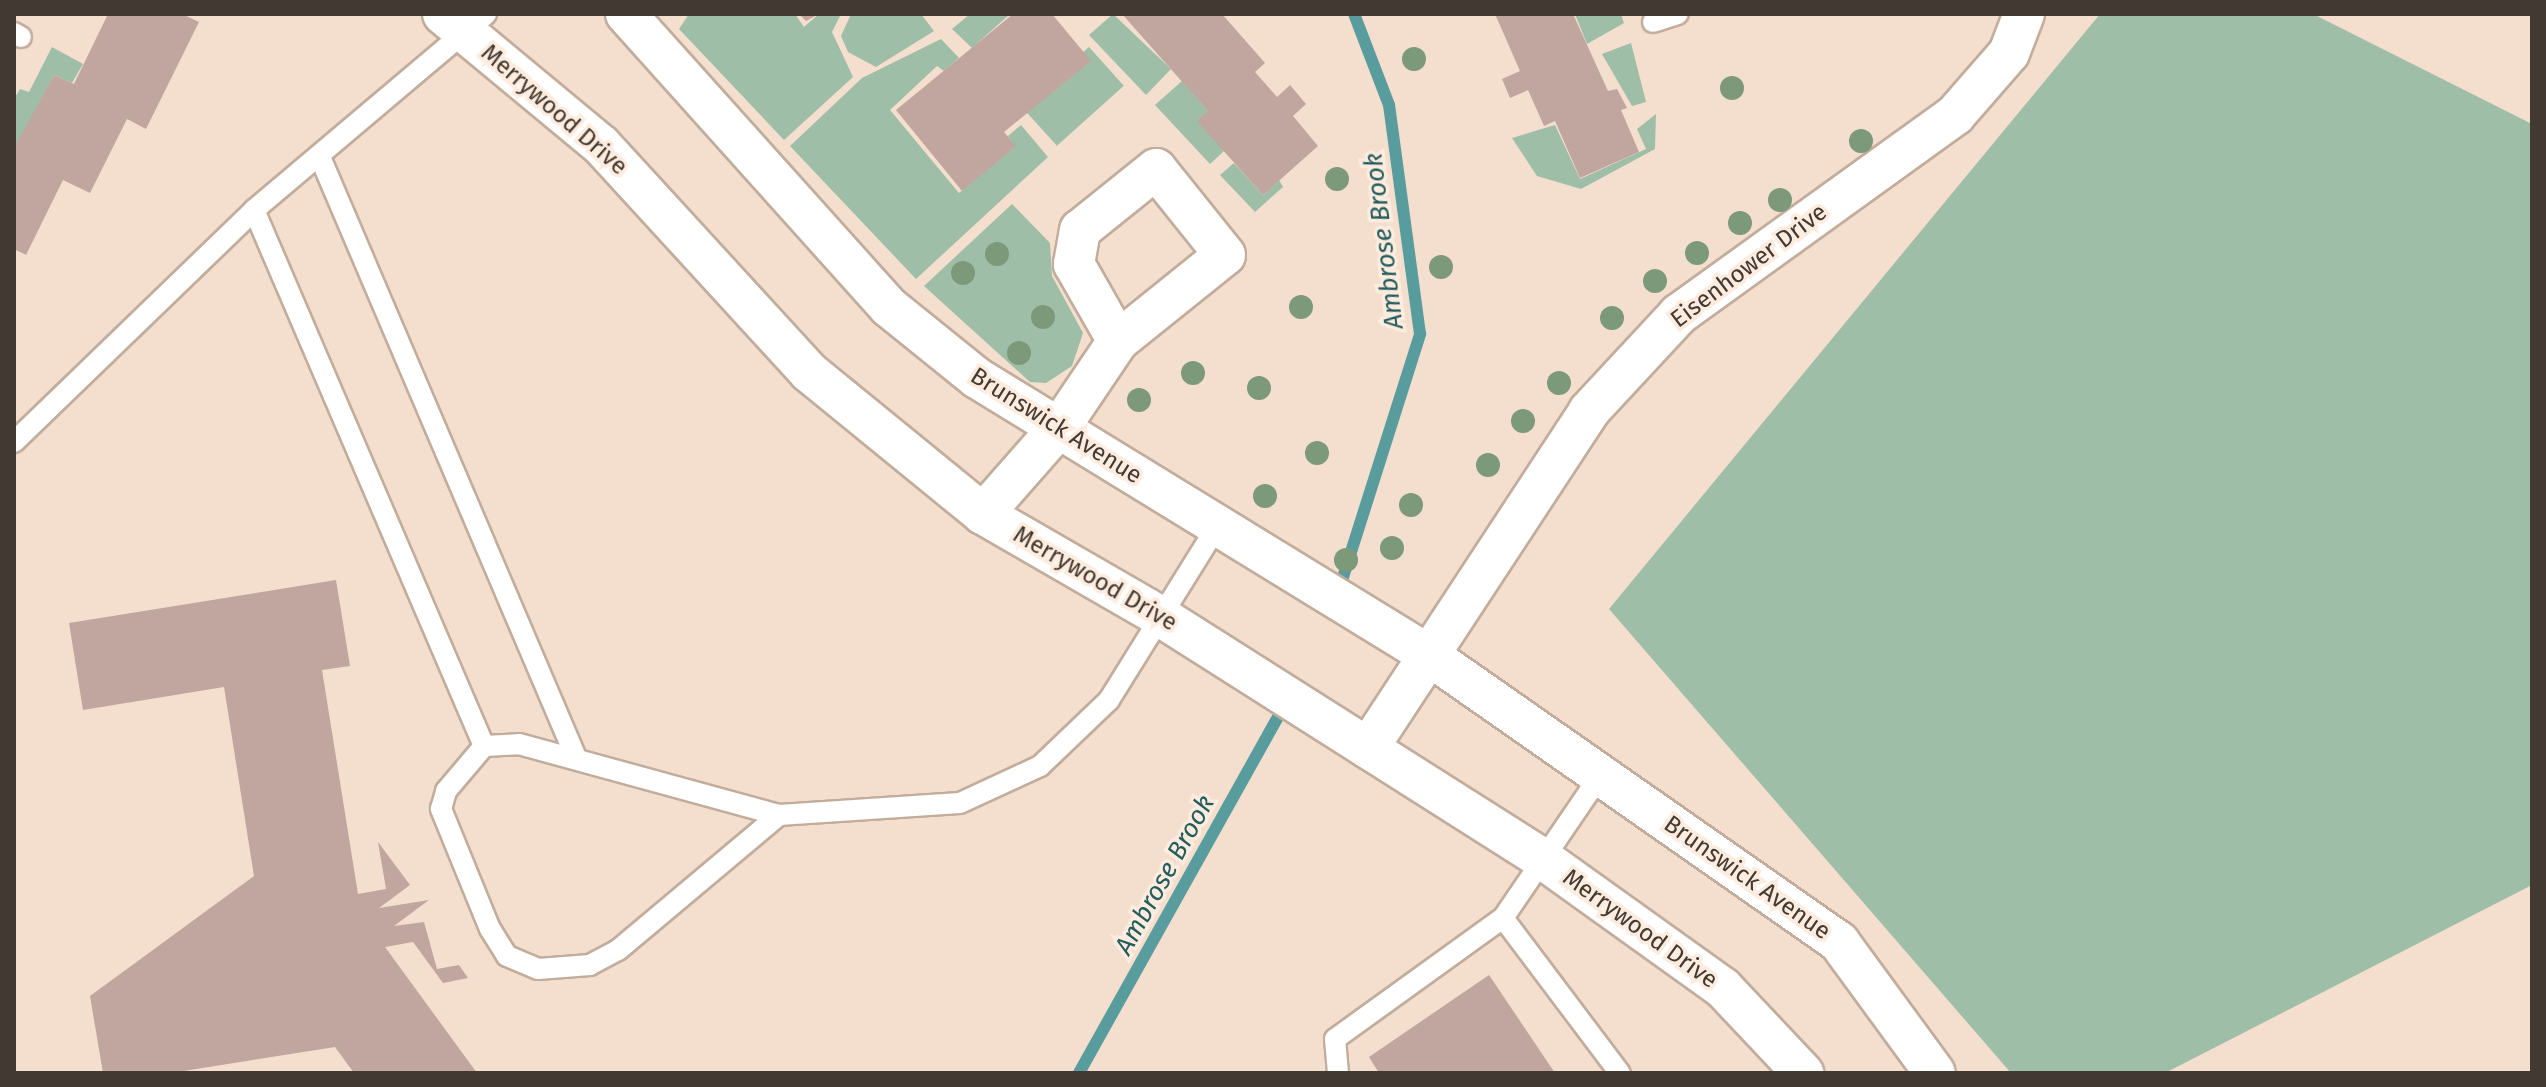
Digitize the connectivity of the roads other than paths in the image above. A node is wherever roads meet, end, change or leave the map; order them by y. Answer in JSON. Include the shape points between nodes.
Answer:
{"nodes":[{"id":1,"x":626,"y":14,"type":"edge"},
{"id":2,"x":1678,"y":14,"type":"edge"},
{"id":3,"x":2024,"y":14,"type":"edge"},
{"id":4,"x":466,"y":21,"type":"edge"},
{"id":5,"x":1653,"y":22,"type":"dead end"},
{"id":6,"x":320,"y":157,"type":"junction"},
{"id":7,"x":254,"y":210,"type":"junction"},
{"id":8,"x":1118,"y":341,"type":"dead end"},
{"id":9,"x":1062,"y":424,"type":"junction"},
{"id":10,"x":14,"y":442,"type":"edge"},
{"id":11,"x":983,"y":514,"type":"junction"},
{"id":12,"x":1215,"y":530,"type":"junction"},
{"id":13,"x":1163,"y":618,"type":"junction"},
{"id":14,"x":1427,"y":654,"type":"junction"},
{"id":15,"x":484,"y":746,"type":"junction"},
{"id":16,"x":1368,"y":748,"type":"junction"},
{"id":17,"x":575,"y":755,"type":"junction"},
{"id":18,"x":1600,"y":776,"type":"junction"},
{"id":19,"x":779,"y":815,"type":"junction"},
{"id":20,"x":1540,"y":857,"type":"junction"},
{"id":21,"x":1503,"y":918,"type":"junction"},
{"id":22,"x":1338,"y":1073,"type":"edge"},
{"id":23,"x":1620,"y":1073,"type":"edge"},
{"id":24,"x":1803,"y":1073,"type":"edge"},
{"id":25,"x":1935,"y":1073,"type":"edge"}],
"edges":[{"from":1,"to":9,"type":"street","name":"Brunswick Avenue","via":[[889,307],[977,378]]},
{"from":2,"to":5,"type":"lane"},
{"from":3,"to":14,"type":"street","name":"Eisenhower Drive","via":[[2009,53],[1955,115],[1679,314],[1589,411]]},
{"from":4,"to":6,"type":"lane"},
{"from":4,"to":11,"type":"street","name":"Merrywood Drive","via":[[601,145],[809,372]]},
{"from":6,"to":7,"type":"lane"},
{"from":6,"to":17,"type":"lane"},
{"from":7,"to":10,"type":"lane"},
{"from":7,"to":15,"type":"lane"},
{"from":8,"to":9,"type":"street"},
{"from":9,"to":11,"type":"street"},
{"from":9,"to":12,"type":"street","name":"Brunswick Avenue"},
{"from":11,"to":13,"type":"street","name":"Merrywood Drive"},
{"from":12,"to":13,"type":"lane"},
{"from":12,"to":14,"type":"street","name":"Brunswick Avenue"},
{"from":13,"to":16,"type":"street","name":"Merrywood Drive"},
{"from":13,"to":19,"type":"lane","via":[[1109,700],[1040,766],[960,803]]},
{"from":14,"to":16,"type":"street","name":"Eisenhower Drive"},
{"from":14,"to":18,"type":"street","name":"Brunswick Avenue"},
{"from":15,"to":17,"type":"lane","via":[[519,744]]},
{"from":15,"to":19,"type":"lane","via":[[446,791],[441,809],[490,929],[507,956],[538,969],[590,965],[618,950]]},
{"from":16,"to":20,"type":"street","name":"Merrywood Drive"},
{"from":17,"to":19,"type":"lane"},
{"from":18,"to":20,"type":"lane"},
{"from":18,"to":25,"type":"street","name":"Brunswick Avenue","via":[[1839,942]]},
{"from":20,"to":21,"type":"lane"},
{"from":20,"to":24,"type":"street","name":"Merrywood Drive","via":[[1723,988]]},
{"from":21,"to":22,"type":"lane","via":[[1335,1039]]},
{"from":21,"to":23,"type":"lane"}]}
